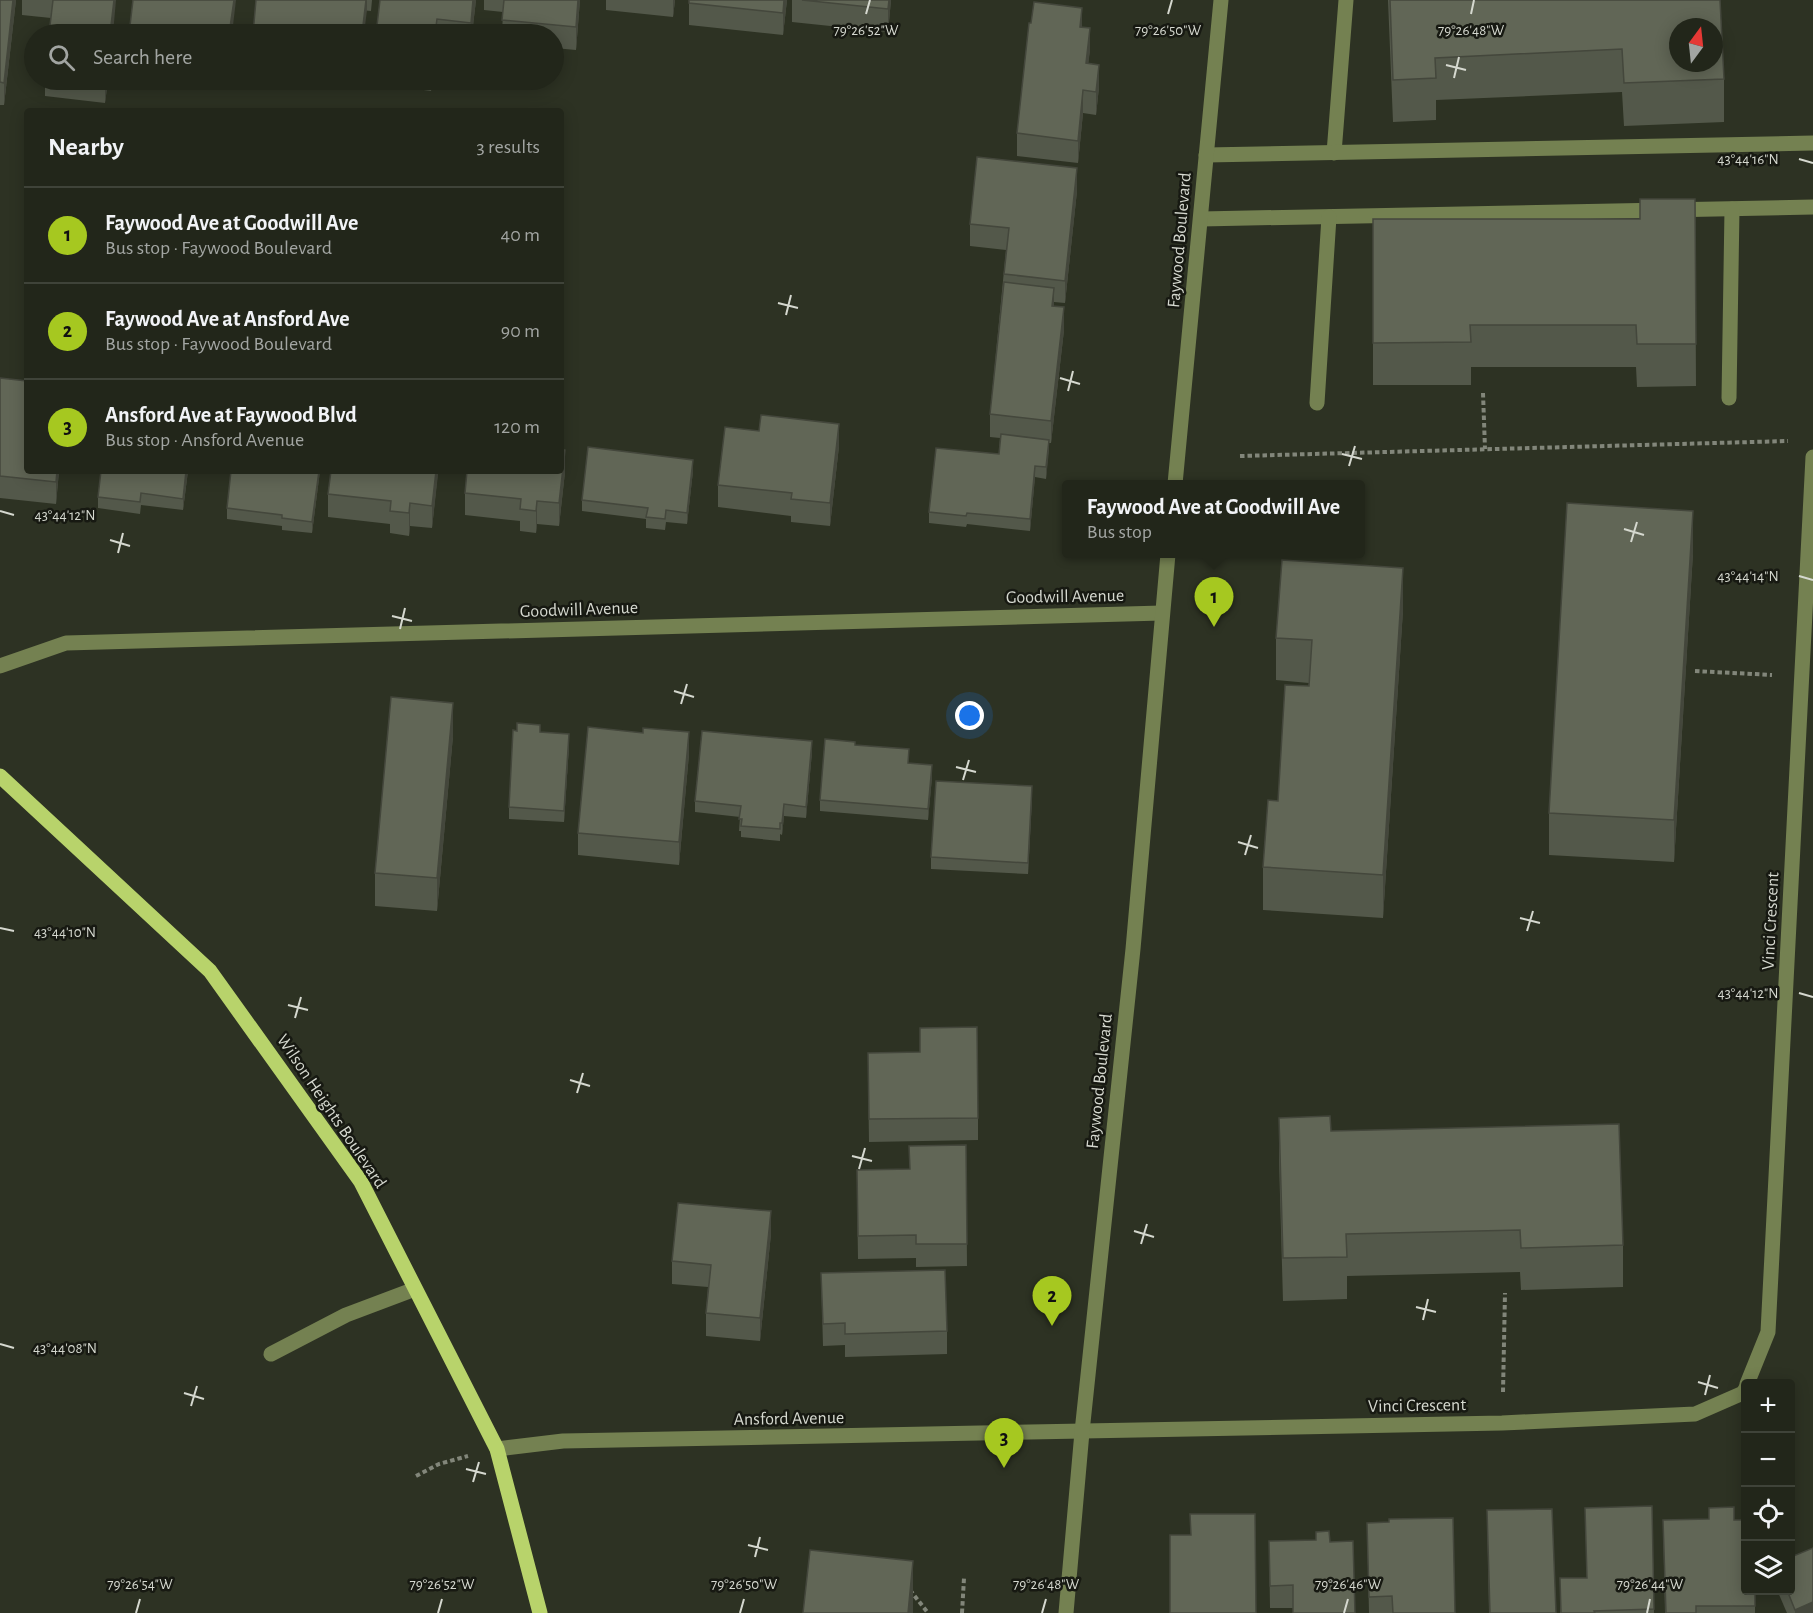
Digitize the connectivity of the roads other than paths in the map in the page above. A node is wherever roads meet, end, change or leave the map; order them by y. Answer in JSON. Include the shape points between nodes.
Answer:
{"nodes":[{"id":1,"x":1221,"y":0,"type":"edge"},
{"id":2,"x":1346,"y":0,"type":"edge"},
{"id":3,"x":1813,"y":143,"type":"edge"},
{"id":4,"x":1334,"y":153,"type":"junction"},
{"id":5,"x":1206,"y":155,"type":"junction"},
{"id":6,"x":1813,"y":207,"type":"edge"},
{"id":7,"x":1732,"y":209,"type":"junction"},
{"id":8,"x":1329,"y":217,"type":"junction"},
{"id":9,"x":1201,"y":219,"type":"junction"},
{"id":10,"x":1729,"y":398,"type":"dead end"},
{"id":11,"x":1317,"y":403,"type":"dead end"},
{"id":12,"x":1813,"y":457,"type":"edge"},
{"id":13,"x":1175,"y":480,"type":"edge"},
{"id":14,"x":1168,"y":558,"type":"edge"},
{"id":15,"x":1162,"y":614,"type":"junction"},
{"id":16,"x":0,"y":666,"type":"edge"},
{"id":17,"x":0,"y":776,"type":"edge"},
{"id":18,"x":415,"y":1288,"type":"junction"},
{"id":19,"x":271,"y":1354,"type":"dead end"},
{"id":20,"x":1749,"y":1379,"type":"edge"},
{"id":21,"x":1741,"y":1394,"type":"edge"},
{"id":22,"x":1082,"y":1432,"type":"junction"},
{"id":23,"x":497,"y":1449,"type":"junction"},
{"id":24,"x":540,"y":1613,"type":"edge"},
{"id":25,"x":1066,"y":1613,"type":"edge"}],
"edges":[{"from":1,"to":5,"type":"street","name":"Faywood Boulevard"},
{"from":2,"to":4,"type":"street"},
{"from":3,"to":4,"type":"street"},
{"from":4,"to":5,"type":"street"},
{"from":5,"to":9,"type":"street","name":"Faywood Boulevard"},
{"from":6,"to":7,"type":"street"},
{"from":7,"to":8,"type":"street"},
{"from":7,"to":10,"type":"street"},
{"from":8,"to":9,"type":"street"},
{"from":8,"to":11,"type":"street"},
{"from":9,"to":13,"type":"street","name":"Faywood Boulevard"},
{"from":12,"to":20,"type":"street","name":"Vinci Crescent","via":[[1768,1332]]},
{"from":14,"to":15,"type":"street","name":"Faywood Boulevard"},
{"from":15,"to":16,"type":"street","name":"Goodwill Avenue","via":[[66,643]]},
{"from":15,"to":22,"type":"street","name":"Faywood Boulevard","via":[[1133,949]]},
{"from":17,"to":18,"type":"main road","name":"Wilson Heights Boulevard","via":[[210,971],[361,1182]]},
{"from":18,"to":19,"type":"street","via":[[346,1315]]},
{"from":18,"to":23,"type":"main road","name":"Wilson Heights Boulevard"},
{"from":21,"to":22,"type":"street","name":"Vinci Crescent","via":[[1695,1414],[1502,1423]]},
{"from":22,"to":23,"type":"street","name":"Ansford Avenue","via":[[563,1441]]},
{"from":22,"to":25,"type":"street","name":"Faywood Boulevard"},
{"from":23,"to":24,"type":"main road","name":"Wilson Heights Boulevard"}]}
